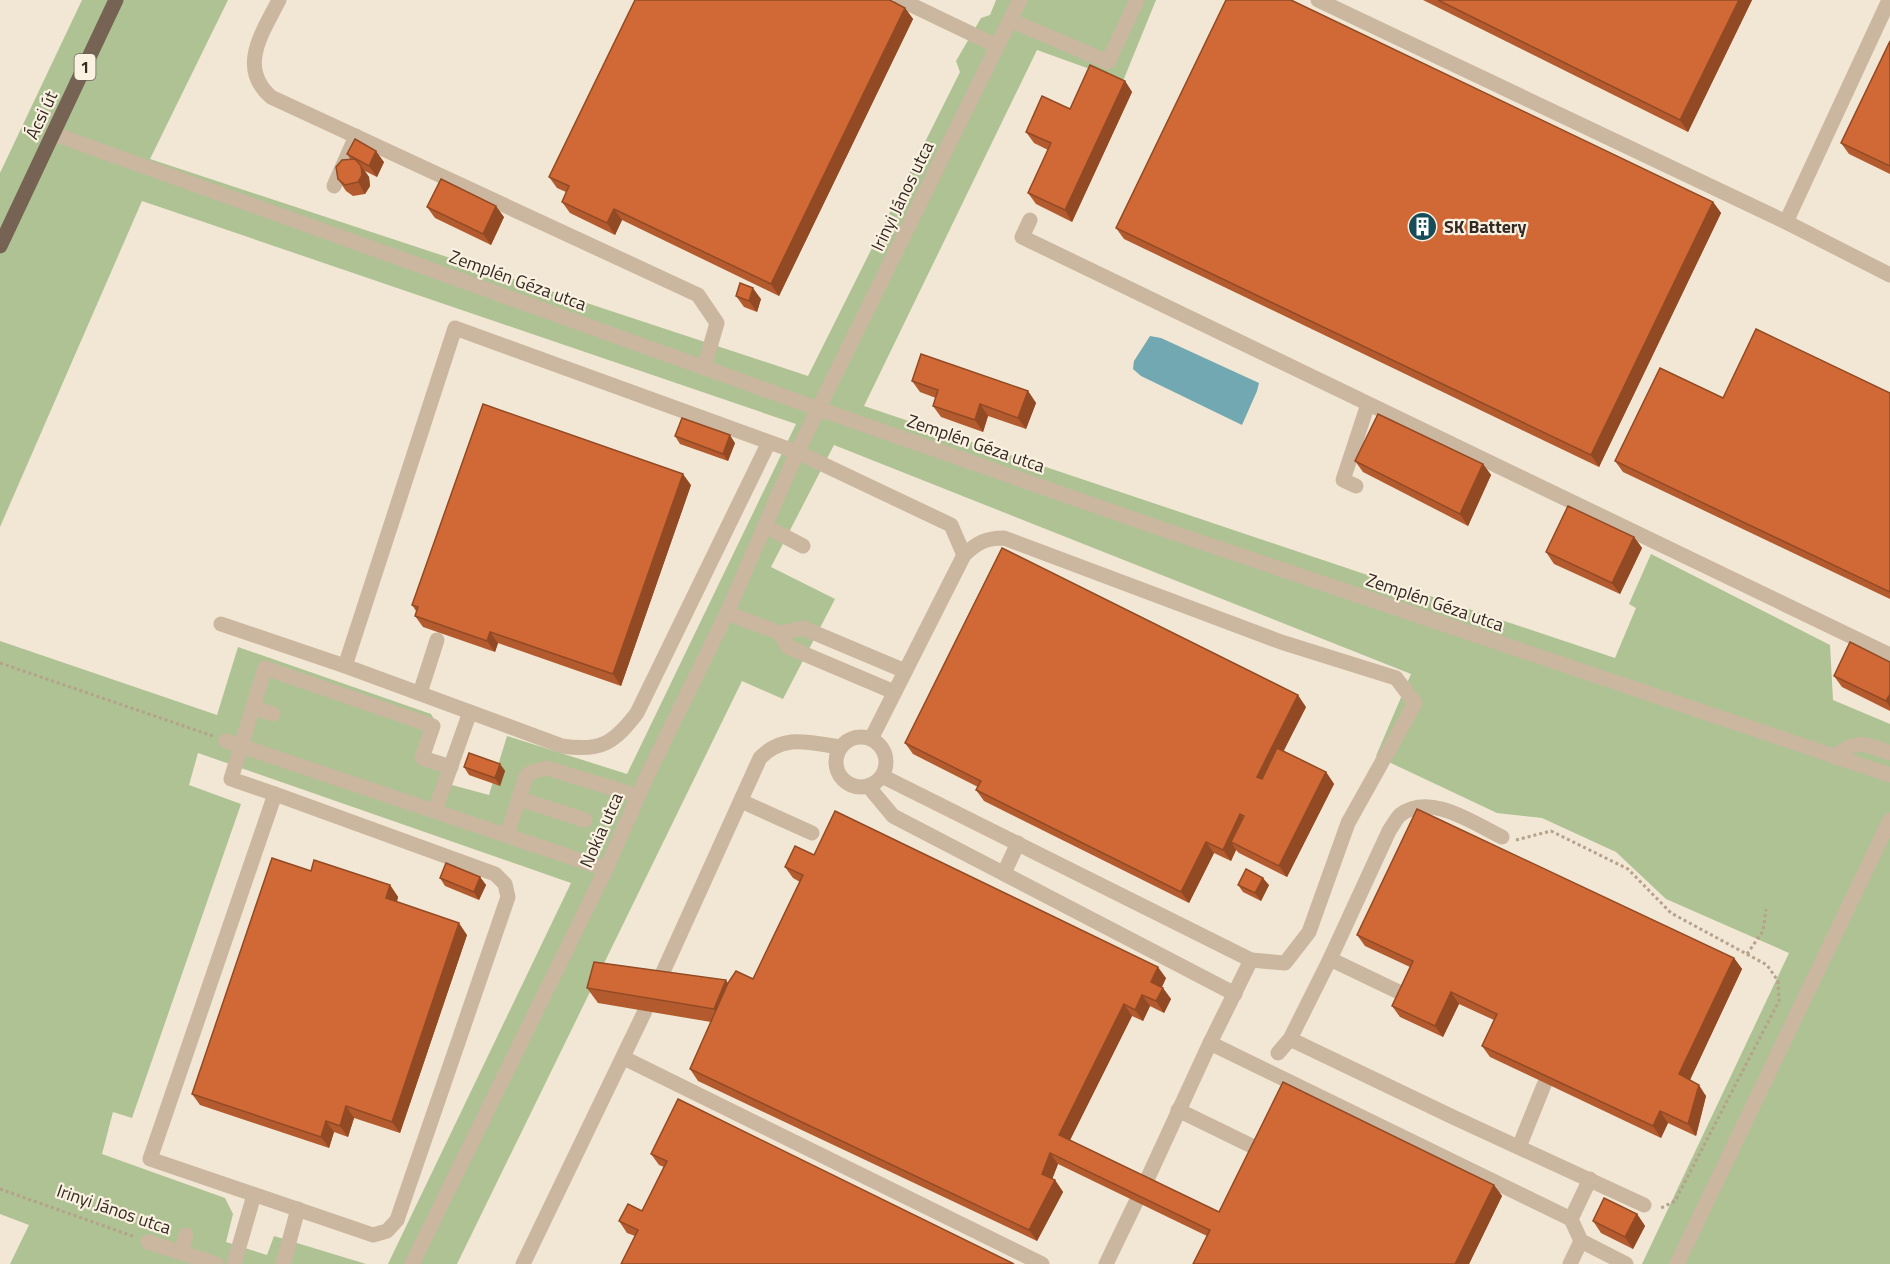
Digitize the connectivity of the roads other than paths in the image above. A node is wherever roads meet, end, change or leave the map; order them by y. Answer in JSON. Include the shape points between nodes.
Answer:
{"nodes":[{"id":1,"x":116,"y":0,"type":"edge"},
{"id":2,"x":279,"y":0,"type":"edge"},
{"id":3,"x":901,"y":0,"type":"edge"},
{"id":4,"x":1020,"y":0,"type":"edge"},
{"id":5,"x":1137,"y":0,"type":"edge"},
{"id":6,"x":1318,"y":0,"type":"edge"},
{"id":7,"x":1889,"y":0,"type":"edge"},
{"id":8,"x":1010,"y":20,"type":"junction"},
{"id":9,"x":997,"y":46,"type":"junction"},
{"id":10,"x":54,"y":134,"type":"junction"},
{"id":11,"x":356,"y":136,"type":"junction"},
{"id":12,"x":334,"y":186,"type":"dead end"},
{"id":13,"x":1030,"y":220,"type":"dead end"},
{"id":14,"x":1786,"y":222,"type":"junction"},
{"id":15,"x":0,"y":246,"type":"edge"},
{"id":16,"x":1890,"y":275,"type":"edge"},
{"id":17,"x":704,"y":368,"type":"junction"},
{"id":18,"x":1368,"y":404,"type":"junction"},
{"id":19,"x":819,"y":409,"type":"junction"},
{"id":20,"x":769,"y":442,"type":"junction"},
{"id":21,"x":797,"y":452,"type":"junction"},
{"id":22,"x":1356,"y":486,"type":"dead end"},
{"id":23,"x":765,"y":526,"type":"junction"},
{"id":24,"x":803,"y":546,"type":"dead end"},
{"id":25,"x":964,"y":555,"type":"junction"},
{"id":26,"x":727,"y":613,"type":"junction"},
{"id":27,"x":221,"y":624,"type":"dead end"},
{"id":28,"x":780,"y":633,"type":"junction"},
{"id":29,"x":437,"y":640,"type":"dead end"},
{"id":30,"x":1890,"y":655,"type":"edge"},
{"id":31,"x":345,"y":666,"type":"junction"},
{"id":32,"x":905,"y":670,"type":"junction"},
{"id":33,"x":894,"y":692,"type":"junction"},
{"id":34,"x":420,"y":693,"type":"junction"},
{"id":35,"x":254,"y":708,"type":"junction"},
{"id":36,"x":470,"y":712,"type":"junction"},
{"id":37,"x":273,"y":714,"type":"dead end"},
{"id":38,"x":871,"y":739,"type":"junction"},
{"id":39,"x":226,"y":741,"type":"road end"},
{"id":40,"x":242,"y":746,"type":"junction"},
{"id":41,"x":840,"y":747,"type":"junction"},
{"id":42,"x":1890,"y":753,"type":"edge"},
{"id":43,"x":1835,"y":757,"type":"junction"},
{"id":44,"x":451,"y":767,"type":"junction"},
{"id":45,"x":1890,"y":775,"type":"edge"},
{"id":46,"x":882,"y":776,"type":"junction"},
{"id":47,"x":868,"y":786,"type":"junction"},
{"id":48,"x":275,"y":794,"type":"junction"},
{"id":49,"x":638,"y":796,"type":"junction"},
{"id":50,"x":519,"y":799,"type":"junction"},
{"id":51,"x":741,"y":801,"type":"junction"},
{"id":52,"x":435,"y":811,"type":"junction"},
{"id":53,"x":585,"y":820,"type":"dead end"},
{"id":54,"x":1890,"y":820,"type":"edge"},
{"id":55,"x":812,"y":833,"type":"dead end"},
{"id":56,"x":507,"y":835,"type":"junction"},
{"id":57,"x":1502,"y":837,"type":"road end"},
{"id":58,"x":1018,"y":843,"type":"junction"},
{"id":59,"x":606,"y":869,"type":"junction"},
{"id":60,"x":1004,"y":873,"type":"junction"},
{"id":61,"x":1330,"y":959,"type":"junction"},
{"id":62,"x":1251,"y":960,"type":"junction"},
{"id":63,"x":658,"y":983,"type":"edge"},
{"id":64,"x":1235,"y":994,"type":"junction"},
{"id":65,"x":1403,"y":994,"type":"edge"},
{"id":66,"x":645,"y":1011,"type":"edge"},
{"id":67,"x":1290,"y":1040,"type":"junction"},
{"id":68,"x":1210,"y":1043,"type":"junction"},
{"id":69,"x":1278,"y":1053,"type":"dead end"},
{"id":70,"x":624,"y":1058,"type":"junction"},
{"id":71,"x":1544,"y":1085,"type":"edge"},
{"id":72,"x":1178,"y":1110,"type":"junction"},
{"id":73,"x":1519,"y":1147,"type":"junction"},
{"id":74,"x":1262,"y":1151,"type":"edge"},
{"id":75,"x":1590,"y":1179,"type":"junction"},
{"id":76,"x":1145,"y":1184,"type":"edge"},
{"id":77,"x":254,"y":1195,"type":"junction"},
{"id":78,"x":1136,"y":1202,"type":"edge"},
{"id":79,"x":1644,"y":1205,"type":"road end"},
{"id":80,"x":298,"y":1209,"type":"junction"},
{"id":81,"x":1571,"y":1219,"type":"junction"},
{"id":82,"x":186,"y":1235,"type":"dead end"},
{"id":83,"x":1581,"y":1241,"type":"junction"},
{"id":84,"x":148,"y":1242,"type":"road end"},
{"id":85,"x":181,"y":1253,"type":"junction"},
{"id":86,"x":1112,"y":1262,"type":"edge"},
{"id":87,"x":216,"y":1264,"type":"edge"},
{"id":88,"x":234,"y":1264,"type":"edge"},
{"id":89,"x":283,"y":1264,"type":"edge"},
{"id":90,"x":412,"y":1264,"type":"edge"},
{"id":91,"x":524,"y":1264,"type":"edge"},
{"id":92,"x":1042,"y":1264,"type":"edge"},
{"id":93,"x":1570,"y":1264,"type":"edge"},
{"id":94,"x":1626,"y":1264,"type":"edge"},
{"id":95,"x":1677,"y":1264,"type":"edge"}],
"edges":[{"from":1,"to":10,"type":"main road","name":"Ácsi út","number":"1"},
{"from":2,"to":11,"type":"street","via":[[255,53],[258,83],[272,97]]},
{"from":3,"to":9,"type":"street"},
{"from":4,"to":8,"type":"street","name":"Irinyi János utca"},
{"from":5,"to":8,"type":"street","via":[[1108,62]]},
{"from":6,"to":14,"type":"street"},
{"from":7,"to":14,"type":"street"},
{"from":8,"to":9,"type":"street","name":"Irinyi János utca"},
{"from":9,"to":19,"type":"street","name":"Irinyi János utca"},
{"from":10,"to":15,"type":"main road","name":"Ácsi út","number":"1"},
{"from":10,"to":17,"type":"street","name":"Zemplén Géza utca"},
{"from":11,"to":12,"type":"street"},
{"from":11,"to":17,"type":"street","via":[[698,295],[717,323]]},
{"from":13,"to":18,"type":"street","via":[[1022,237]]},
{"from":14,"to":16,"type":"street"},
{"from":17,"to":19,"type":"street","name":"Zemplén Géza utca"},
{"from":18,"to":22,"type":"street","via":[[1343,480]]},
{"from":18,"to":30,"type":"street"},
{"from":19,"to":21,"type":"street","name":"Nokia utca"},
{"from":19,"to":43,"type":"street","name":"Zemplén Géza utca"},
{"from":20,"to":21,"type":"street"},
{"from":20,"to":31,"type":"street","via":[[455,328]]},
{"from":20,"to":36,"type":"street","via":[[637,713],[620,734],[603,745],[582,749],[562,746]]},
{"from":21,"to":23,"type":"street","name":"Nokia utca"},
{"from":21,"to":25,"type":"street","via":[[951,525]]},
{"from":23,"to":24,"type":"street"},
{"from":23,"to":26,"type":"street","name":"Nokia utca"},
{"from":25,"to":32,"type":"street"},
{"from":25,"to":62,"type":"street","via":[[985,539],[1004,538],[1281,642],[1395,678],[1415,703],[1348,823],[1309,932],[1285,963]]},
{"from":26,"to":28,"type":"street"},
{"from":26,"to":49,"type":"street","name":"Nokia utca"},
{"from":27,"to":31,"type":"street"},
{"from":28,"to":32,"type":"street","via":[[803,628]]},
{"from":28,"to":33,"type":"street","via":[[788,647]]},
{"from":29,"to":34,"type":"street"},
{"from":31,"to":34,"type":"street"},
{"from":32,"to":33,"type":"street"},
{"from":33,"to":38,"type":"street"},
{"from":34,"to":36,"type":"street"},
{"from":35,"to":37,"type":"street"},
{"from":35,"to":40,"type":"street"},
{"from":35,"to":44,"type":"street","via":[[265,668],[433,726],[415,757]]},
{"from":36,"to":44,"type":"street"},
{"from":38,"to":41,"type":"street","via":[[854,738]]},
{"from":38,"to":46,"type":"street","via":[[883,751]]},
{"from":39,"to":40,"type":"street"},
{"from":40,"to":48,"type":"street","via":[[231,779]]},
{"from":40,"to":52,"type":"street"},
{"from":41,"to":47,"type":"street","via":[[835,762],[840,777],[852,786]]},
{"from":41,"to":51,"type":"street","via":[[789,741],[768,749]]},
{"from":42,"to":43,"type":"street","via":[[1856,744]]},
{"from":43,"to":45,"type":"street","name":"Zemplén Géza utca"},
{"from":44,"to":52,"type":"street"},
{"from":46,"to":47,"type":"street"},
{"from":46,"to":58,"type":"street"},
{"from":47,"to":60,"type":"street","via":[[893,816]]},
{"from":48,"to":77,"type":"street","via":[[150,1159]]},
{"from":48,"to":80,"type":"street","via":[[495,874],[505,884],[508,897],[397,1220],[387,1231],[373,1235]]},
{"from":49,"to":50,"type":"street","via":[[547,768],[526,776]]},
{"from":49,"to":59,"type":"street","name":"Nokia utca"},
{"from":50,"to":53,"type":"street"},
{"from":50,"to":56,"type":"street"},
{"from":51,"to":55,"type":"street"},
{"from":51,"to":63,"type":"street"},
{"from":52,"to":56,"type":"street"},
{"from":54,"to":95,"type":"street"},
{"from":56,"to":59,"type":"street"},
{"from":57,"to":61,"type":"street","via":[[1438,807],[1422,806],[1398,816]]},
{"from":58,"to":60,"type":"street"},
{"from":58,"to":62,"type":"street"},
{"from":59,"to":90,"type":"street","name":"Nokia utca"},
{"from":60,"to":64,"type":"street"},
{"from":61,"to":65,"type":"street"},
{"from":61,"to":67,"type":"street"},
{"from":62,"to":64,"type":"street"},
{"from":64,"to":68,"type":"street"},
{"from":66,"to":70,"type":"street"},
{"from":67,"to":69,"type":"street"},
{"from":67,"to":73,"type":"street"},
{"from":68,"to":72,"type":"street"},
{"from":68,"to":81,"type":"street"},
{"from":70,"to":91,"type":"street"},
{"from":70,"to":92,"type":"street"},
{"from":71,"to":73,"type":"street"},
{"from":72,"to":74,"type":"street"},
{"from":72,"to":76,"type":"street"},
{"from":73,"to":75,"type":"street"},
{"from":75,"to":79,"type":"street"},
{"from":75,"to":81,"type":"street"},
{"from":77,"to":80,"type":"street"},
{"from":77,"to":88,"type":"street"},
{"from":78,"to":86,"type":"street"},
{"from":80,"to":89,"type":"street"},
{"from":81,"to":83,"type":"street"},
{"from":82,"to":85,"type":"street"},
{"from":83,"to":93,"type":"street"},
{"from":83,"to":94,"type":"street"},
{"from":84,"to":85,"type":"street","name":"Irinyi János utca"},
{"from":85,"to":87,"type":"street","name":"Irinyi János utca"}]}
